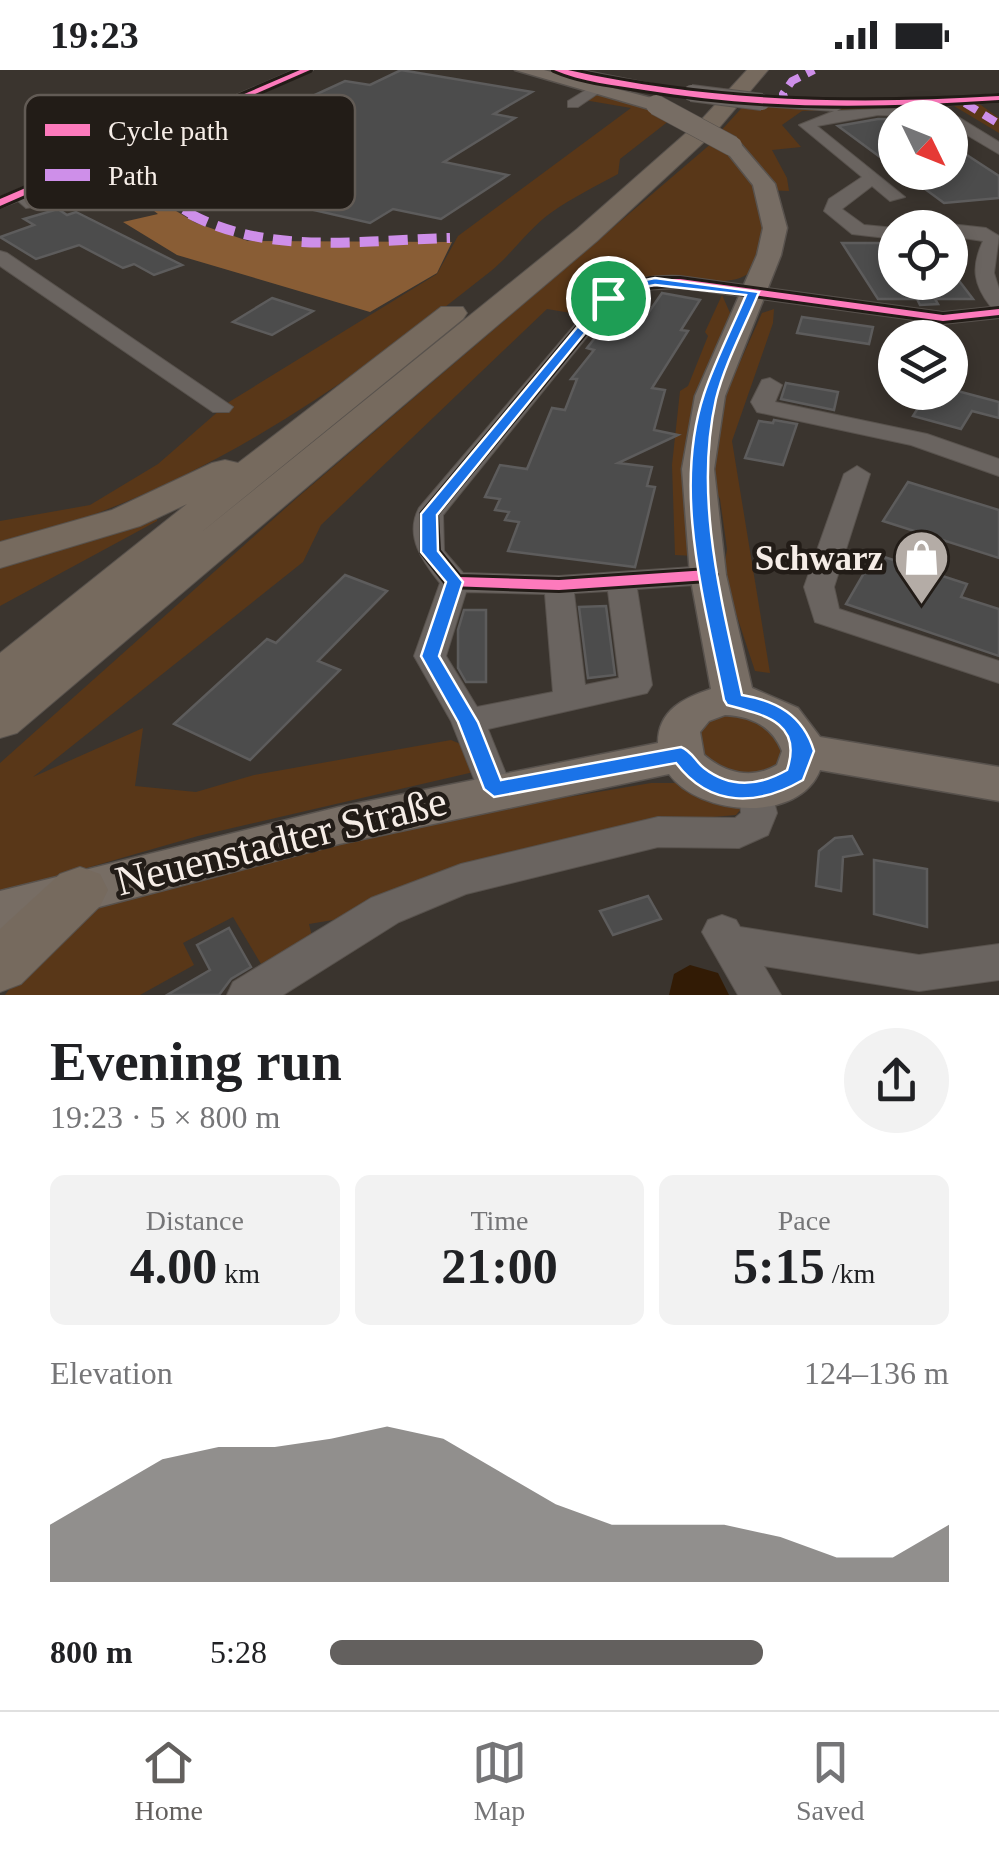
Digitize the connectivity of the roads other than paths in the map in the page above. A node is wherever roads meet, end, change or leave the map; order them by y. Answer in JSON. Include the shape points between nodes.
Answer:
{"nodes":[{"id":1,"x":306,"y":70,"type":"edge"},
{"id":2,"x":524,"y":70,"type":"edge"},
{"id":3,"x":558,"y":70,"type":"edge"},
{"id":4,"x":600,"y":76,"type":"edge"},
{"id":5,"x":754,"y":77,"type":"edge"},
{"id":6,"x":249,"y":95,"type":"edge"},
{"id":7,"x":999,"y":98,"type":"edge"},
{"id":8,"x":573,"y":104,"type":"dead end"},
{"id":9,"x":878,"y":115,"type":"edge"},
{"id":10,"x":968,"y":129,"type":"edge"},
{"id":11,"x":999,"y":149,"type":"edge"},
{"id":12,"x":872,"y":178,"type":"junction"},
{"id":13,"x":25,"y":193,"type":"edge"},
{"id":14,"x":896,"y":197,"type":"dead end"},
{"id":15,"x":25,"y":201,"type":"edge"},
{"id":16,"x":0,"y":204,"type":"edge"},
{"id":17,"x":878,"y":232,"type":"edge"},
{"id":18,"x":968,"y":233,"type":"edge"},
{"id":19,"x":993,"y":236,"type":"edge"},
{"id":20,"x":0,"y":258,"type":"edge"},
{"id":21,"x":754,"y":292,"type":"junction"},
{"id":22,"x":999,"y":303,"type":"edge"},
{"id":23,"x":999,"y":312,"type":"edge"},
{"id":24,"x":770,"y":385,"type":"dead end"},
{"id":25,"x":221,"y":407,"type":"dead end"},
{"id":26,"x":274,"y":452,"type":"junction"},
{"id":27,"x":999,"y":468,"type":"edge"},
{"id":28,"x":857,"y":474,"type":"dead end"},
{"id":29,"x":0,"y":555,"type":"edge"},
{"id":30,"x":708,"y":575,"type":"junction"},
{"id":31,"x":455,"y":582,"type":"junction"},
{"id":32,"x":622,"y":583,"type":"junction"},
{"id":33,"x":559,"y":585,"type":"junction"},
{"id":34,"x":999,"y":672,"type":"edge"},
{"id":35,"x":0,"y":678,"type":"edge"},
{"id":36,"x":570,"y":700,"type":"junction"},
{"id":37,"x":734,"y":700,"type":"junction"},
{"id":38,"x":0,"y":721,"type":"edge"},
{"id":39,"x":468,"y":722,"type":"junction"},
{"id":40,"x":804,"y":751,"type":"junction"},
{"id":41,"x":681,"y":755,"type":"junction"},
{"id":42,"x":999,"y":784,"type":"edge"},
{"id":43,"x":494,"y":789,"type":"junction"},
{"id":44,"x":757,"y":792,"type":"junction"},
{"id":45,"x":80,"y":890,"type":"junction"},
{"id":46,"x":0,"y":912,"type":"edge"},
{"id":47,"x":999,"y":962,"type":"edge"},
{"id":48,"x":0,"y":966,"type":"edge"},
{"id":49,"x":248,"y":995,"type":"edge"},
{"id":50,"x":760,"y":995,"type":"edge"}],
"edges":[{"from":1,"to":6,"type":"street"},
{"from":2,"to":4,"type":"main road"},
{"from":3,"to":5,"type":"street","bridge":true,"via":[[691,93]]},
{"from":4,"to":8,"type":"street"},
{"from":4,"to":21,"type":"main road","bridge":true,"via":[[732,146],[764,184],[775,228]]},
{"from":5,"to":7,"type":"street","via":[[838,107]]},
{"from":5,"to":26,"type":"highway","via":[[679,125]]},
{"from":5,"to":38,"type":"highway","via":[[587,235]]},
{"from":9,"to":12,"type":"street","via":[[810,122],[807,128]]},
{"from":10,"to":11,"type":"street"},
{"from":12,"to":14,"type":"street"},
{"from":12,"to":17,"type":"street","via":[[833,211],[859,230]]},
{"from":13,"to":16,"type":"street"},
{"from":15,"to":16,"type":"street"},
{"from":18,"to":19,"type":"street"},
{"from":19,"to":22,"type":"street","via":[[982,277]]},
{"from":20,"to":25,"type":"street"},
{"from":21,"to":23,"type":"street","via":[[943,318]]},
{"from":21,"to":30,"type":"main road","via":[[704,423],[698,469]]},
{"from":21,"to":31,"type":"street","via":[[655,281],[608,298],[429,514],[430,552]]},
{"from":24,"to":27,"type":"street","via":[[765,407],[918,439]]},
{"from":26,"to":29,"type":"highway","via":[[126,518]]},
{"from":26,"to":35,"type":"highway"},
{"from":28,"to":34,"type":"street","via":[[819,586],[826,615]]},
{"from":30,"to":32,"type":"street"},
{"from":30,"to":37,"type":"main road"},
{"from":31,"to":33,"type":"street"},
{"from":31,"to":39,"type":"street","via":[[430,656]]},
{"from":32,"to":33,"type":"street"},
{"from":32,"to":36,"type":"street","via":[[636,684]]},
{"from":33,"to":36,"type":"street"},
{"from":36,"to":39,"type":"street"},
{"from":37,"to":40,"type":"main road","via":[[785,718]]},
{"from":37,"to":41,"type":"main road","via":[[702,705],[687,716],[678,730]]},
{"from":39,"to":43,"type":"street"},
{"from":40,"to":42,"type":"main road"},
{"from":40,"to":44,"type":"main road","via":[[796,775]]},
{"from":41,"to":43,"type":"main road","name":"Neuenstadter Straße"},
{"from":41,"to":44,"type":"main road","via":[[711,783]]},
{"from":43,"to":45,"type":"main road","name":"Neuenstadter Straße"},
{"from":44,"to":49,"type":"street","via":[[760,813],[739,832],[658,832],[461,880],[385,910]]},
{"from":45,"to":46,"type":"main road","name":"Neuenstadter Straße"},
{"from":45,"to":48,"type":"highway"},
{"from":47,"to":50,"type":"street","via":[[919,973],[723,934]]}]}
